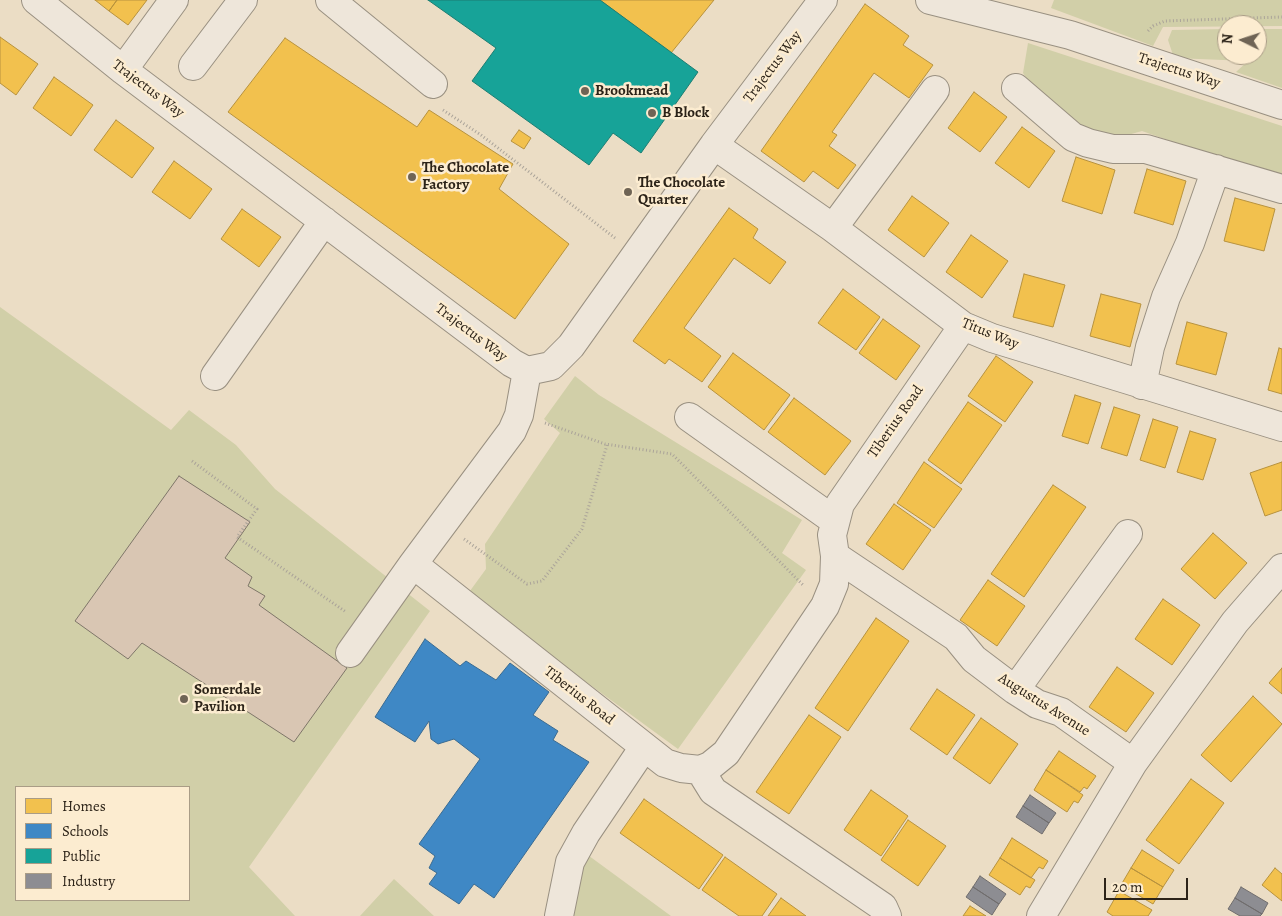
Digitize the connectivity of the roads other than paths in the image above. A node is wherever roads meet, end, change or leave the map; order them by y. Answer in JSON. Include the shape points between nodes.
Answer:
{"nodes":[{"id":1,"x":36,"y":0,"type":"edge"},
{"id":2,"x":174,"y":0,"type":"edge"},
{"id":3,"x":243,"y":0,"type":"edge"},
{"id":4,"x":330,"y":0,"type":"edge"},
{"id":5,"x":823,"y":0,"type":"edge"},
{"id":6,"x":930,"y":0,"type":"edge"},
{"id":7,"x":193,"y":66,"type":"dead end"},
{"id":8,"x":123,"y":70,"type":"junction"},
{"id":9,"x":433,"y":84,"type":"road end"},
{"id":10,"x":1016,"y":88,"type":"dead end"},
{"id":11,"x":935,"y":90,"type":"dead end"},
{"id":12,"x":1282,"y":106,"type":"edge"},
{"id":13,"x":714,"y":145,"type":"junction"},
{"id":14,"x":1216,"y":169,"type":"junction"},
{"id":15,"x":1282,"y":189,"type":"edge"},
{"id":16,"x":324,"y":222,"type":"junction"},
{"id":17,"x":833,"y":228,"type":"junction"},
{"id":18,"x":963,"y":326,"type":"junction"},
{"id":19,"x":526,"y":371,"type":"junction"},
{"id":20,"x":215,"y":376,"type":"dead end"},
{"id":21,"x":1142,"y":385,"type":"junction"},
{"id":22,"x":688,"y":417,"type":"dead end"},
{"id":23,"x":1282,"y":427,"type":"edge"},
{"id":24,"x":835,"y":521,"type":"junction"},
{"id":25,"x":1128,"y":534,"type":"dead end"},
{"id":26,"x":835,"y":556,"type":"junction"},
{"id":27,"x":413,"y":564,"type":"junction"},
{"id":28,"x":1282,"y":568,"type":"edge"},
{"id":29,"x":350,"y":653,"type":"dead end"},
{"id":30,"x":1015,"y":690,"type":"junction"},
{"id":31,"x":644,"y":747,"type":"junction"},
{"id":32,"x":1134,"y":763,"type":"junction"},
{"id":33,"x":700,"y":770,"type":"junction"},
{"id":34,"x":559,"y":916,"type":"edge"},
{"id":35,"x":887,"y":916,"type":"edge"},
{"id":36,"x":1041,"y":916,"type":"edge"}],
"edges":[{"from":1,"to":8,"type":"street","name":"Trajectus Way"},
{"from":2,"to":8,"type":"street"},
{"from":3,"to":7,"type":"street"},
{"from":4,"to":9,"type":"street"},
{"from":5,"to":13,"type":"street","name":"Trajectus Way"},
{"from":6,"to":12,"type":"street","name":"Trajectus Way","via":[[1070,35]]},
{"from":8,"to":16,"type":"street","name":"Trajectus Way"},
{"from":10,"to":14,"type":"street","via":[[1073,138],[1113,149],[1146,149]]},
{"from":11,"to":17,"type":"street"},
{"from":13,"to":17,"type":"street","name":"Titus Way"},
{"from":13,"to":19,"type":"street","name":"Trajectus Way","via":[[571,346],[551,366]]},
{"from":14,"to":15,"type":"street"},
{"from":14,"to":21,"type":"street","via":[[1190,243],[1166,297]]},
{"from":16,"to":19,"type":"street","name":"Trajectus Way"},
{"from":16,"to":20,"type":"street"},
{"from":17,"to":18,"type":"street","name":"Titus Way"},
{"from":18,"to":21,"type":"street","name":"Titus Way"},
{"from":18,"to":24,"type":"street","name":"Tiberius Road","via":[[840,504]]},
{"from":19,"to":27,"type":"street","via":[[519,415],[512,431]]},
{"from":21,"to":23,"type":"street","name":"Titus Way"},
{"from":22,"to":24,"type":"street"},
{"from":24,"to":26,"type":"street","name":"Tiberius Road","via":[[832,534]]},
{"from":25,"to":30,"type":"street"},
{"from":26,"to":30,"type":"street","name":"Augustus Avenue","via":[[956,637],[974,659]]},
{"from":26,"to":33,"type":"street","name":"Tiberius Road","via":[[834,584],[825,606],[726,753]]},
{"from":27,"to":29,"type":"street"},
{"from":27,"to":31,"type":"street","name":"Tiberius Road"},
{"from":28,"to":32,"type":"street","via":[[1235,622]]},
{"from":30,"to":32,"type":"street","name":"Augustus Avenue","via":[[1037,704],[1061,712]]},
{"from":31,"to":33,"type":"street","name":"Tiberius Road","via":[[665,763]]},
{"from":31,"to":34,"type":"street","via":[[570,862]]},
{"from":32,"to":36,"type":"street"},
{"from":33,"to":35,"type":"street","via":[[713,791],[883,907]]}]}
